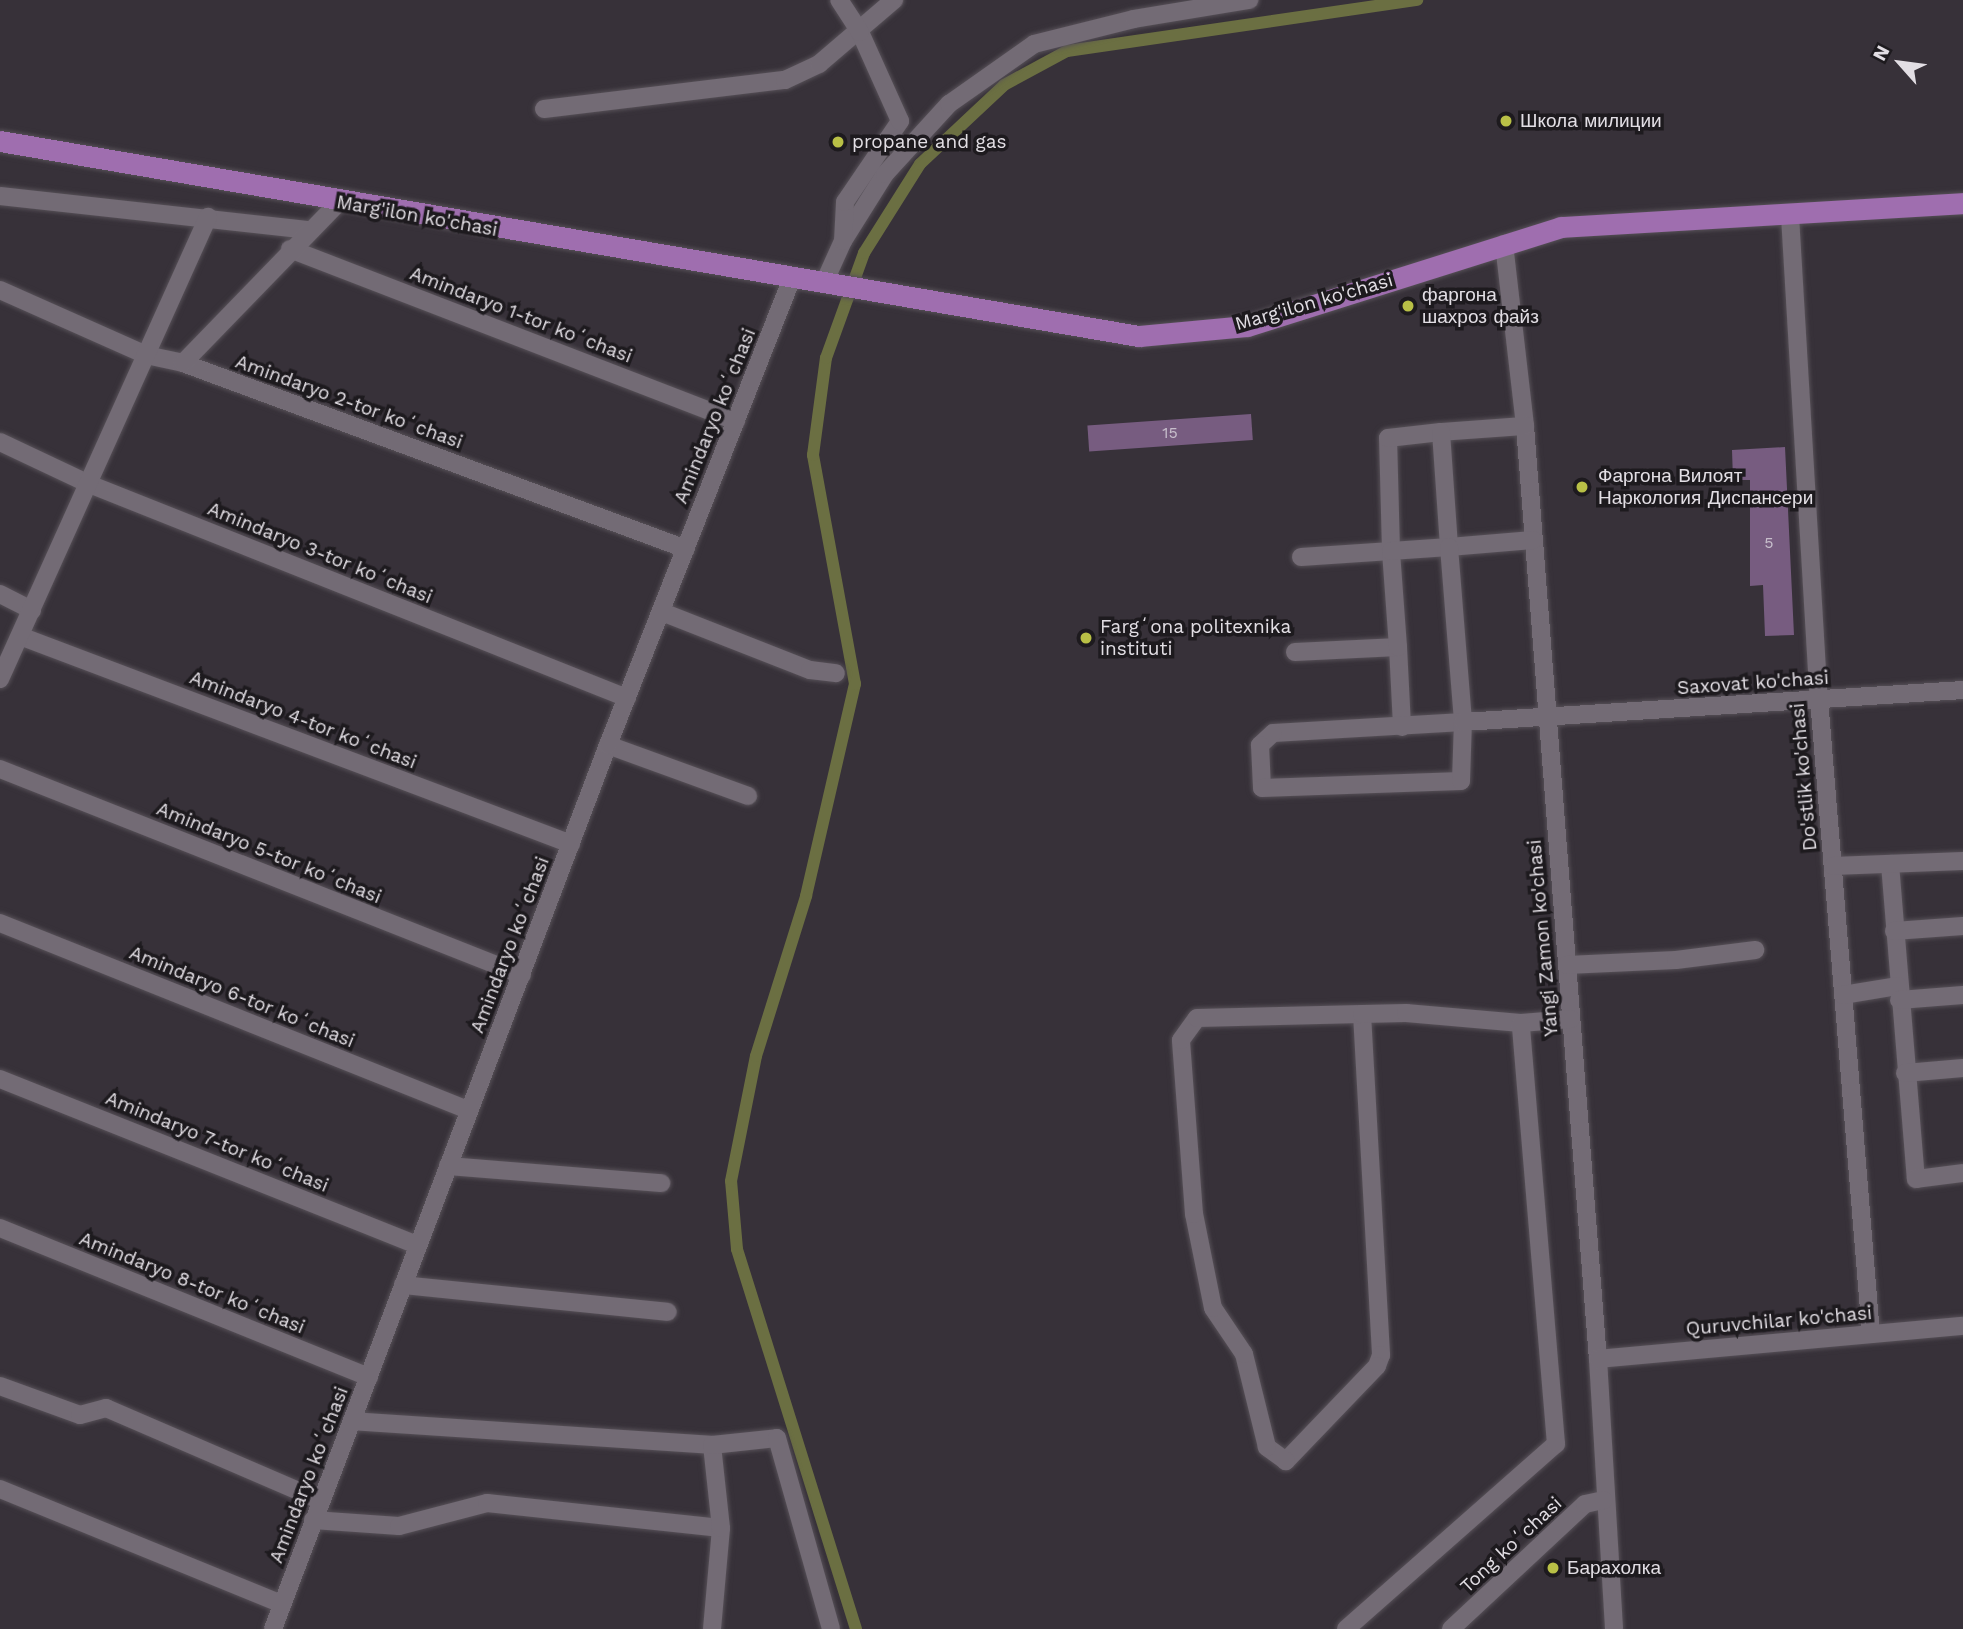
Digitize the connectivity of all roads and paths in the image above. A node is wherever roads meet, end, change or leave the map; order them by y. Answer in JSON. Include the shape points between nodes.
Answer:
{"nodes":[{"id":1,"x":839,"y":0,"type":"edge"},
{"id":2,"x":894,"y":0,"type":"edge"},
{"id":3,"x":1249,"y":0,"type":"edge"},
{"id":4,"x":860,"y":32,"type":"junction"},
{"id":5,"x":544,"y":109,"type":"dead end"},
{"id":6,"x":0,"y":141,"type":"edge"},
{"id":7,"x":0,"y":196,"type":"edge"},
{"id":8,"x":338,"y":203,"type":"junction"},
{"id":9,"x":1963,"y":203,"type":"edge"},
{"id":10,"x":1790,"y":216,"type":"junction"},
{"id":11,"x":208,"y":217,"type":"junction"},
{"id":12,"x":307,"y":230,"type":"junction"},
{"id":13,"x":843,"y":241,"type":"junction"},
{"id":14,"x":1504,"y":244,"type":"junction"},
{"id":15,"x":290,"y":249,"type":"junction"},
{"id":16,"x":792,"y":278,"type":"junction"},
{"id":17,"x":830,"y":284,"type":"junction"},
{"id":18,"x":0,"y":290,"type":"edge"},
{"id":19,"x":146,"y":355,"type":"junction"},
{"id":20,"x":183,"y":363,"type":"junction"},
{"id":21,"x":736,"y":421,"type":"junction"},
{"id":22,"x":1525,"y":426,"type":"junction"},
{"id":23,"x":1441,"y":432,"type":"junction"},
{"id":24,"x":0,"y":442,"type":"edge"},
{"id":25,"x":89,"y":484,"type":"junction"},
{"id":26,"x":1533,"y":540,"type":"junction"},
{"id":27,"x":1449,"y":547,"type":"junction"},
{"id":28,"x":685,"y":549,"type":"junction"},
{"id":29,"x":1391,"y":551,"type":"junction"},
{"id":30,"x":1301,"y":557,"type":"dead end"},
{"id":31,"x":0,"y":594,"type":"edge"},
{"id":32,"x":32,"y":610,"type":"junction"},
{"id":33,"x":662,"y":612,"type":"junction"},
{"id":34,"x":20,"y":636,"type":"junction"},
{"id":35,"x":1398,"y":647,"type":"junction"},
{"id":36,"x":1295,"y":652,"type":"dead end"},
{"id":37,"x":836,"y":673,"type":"dead end"},
{"id":38,"x":0,"y":679,"type":"edge"},
{"id":39,"x":1963,"y":690,"type":"edge"},
{"id":40,"x":627,"y":698,"type":"junction"},
{"id":41,"x":1819,"y":699,"type":"junction"},
{"id":42,"x":1545,"y":718,"type":"junction"},
{"id":43,"x":1463,"y":722,"type":"junction"},
{"id":44,"x":1402,"y":727,"type":"junction"},
{"id":45,"x":608,"y":745,"type":"junction"},
{"id":46,"x":0,"y":769,"type":"edge"},
{"id":47,"x":748,"y":796,"type":"dead end"},
{"id":48,"x":571,"y":844,"type":"junction"},
{"id":49,"x":1963,"y":861,"type":"edge"},
{"id":50,"x":1890,"y":864,"type":"junction"},
{"id":51,"x":1832,"y":866,"type":"junction"},
{"id":52,"x":0,"y":923,"type":"edge"},
{"id":53,"x":1963,"y":926,"type":"edge"},
{"id":54,"x":1895,"y":932,"type":"junction"},
{"id":55,"x":1755,"y":950,"type":"dead end"},
{"id":56,"x":1567,"y":965,"type":"junction"},
{"id":57,"x":522,"y":975,"type":"junction"},
{"id":58,"x":1899,"y":993,"type":"junction"},
{"id":59,"x":1843,"y":995,"type":"junction"},
{"id":60,"x":1963,"y":995,"type":"edge"},
{"id":61,"x":1362,"y":1014,"type":"junction"},
{"id":62,"x":1571,"y":1019,"type":"junction"},
{"id":63,"x":1521,"y":1023,"type":"junction"},
{"id":64,"x":1963,"y":1068,"type":"edge"},
{"id":65,"x":1905,"y":1073,"type":"junction"},
{"id":66,"x":0,"y":1079,"type":"edge"},
{"id":67,"x":468,"y":1110,"type":"junction"},
{"id":68,"x":448,"y":1166,"type":"junction"},
{"id":69,"x":1963,"y":1173,"type":"edge"},
{"id":70,"x":661,"y":1183,"type":"dead end"},
{"id":71,"x":0,"y":1228,"type":"edge"},
{"id":72,"x":417,"y":1245,"type":"junction"},
{"id":73,"x":403,"y":1285,"type":"junction"},
{"id":74,"x":668,"y":1312,"type":"dead end"},
{"id":75,"x":1963,"y":1326,"type":"edge"},
{"id":76,"x":1871,"y":1334,"type":"junction"},
{"id":77,"x":1598,"y":1359,"type":"junction"},
{"id":78,"x":369,"y":1377,"type":"junction"},
{"id":79,"x":0,"y":1386,"type":"edge"},
{"id":80,"x":352,"y":1421,"type":"junction"},
{"id":81,"x":712,"y":1444,"type":"junction"},
{"id":82,"x":0,"y":1489,"type":"edge"},
{"id":83,"x":320,"y":1500,"type":"junction"},
{"id":84,"x":1604,"y":1500,"type":"junction"},
{"id":85,"x":313,"y":1520,"type":"junction"},
{"id":86,"x":721,"y":1528,"type":"junction"},
{"id":87,"x":282,"y":1604,"type":"junction"},
{"id":88,"x":273,"y":1629,"type":"edge"},
{"id":89,"x":280,"y":1629,"type":"edge"},
{"id":90,"x":712,"y":1629,"type":"edge"},
{"id":91,"x":831,"y":1629,"type":"edge"},
{"id":92,"x":1346,"y":1629,"type":"edge"},
{"id":93,"x":1451,"y":1629,"type":"edge"},
{"id":94,"x":1614,"y":1629,"type":"edge"}],
"edges":[{"from":1,"to":4,"type":"street"},
{"from":2,"to":4,"type":"street"},
{"from":3,"to":13,"type":"street","via":[[1134,19],[1034,44],[949,104],[885,174]]},
{"from":4,"to":5,"type":"street","via":[[819,64],[785,80]]},
{"from":4,"to":13,"type":"street","via":[[900,121],[845,202]]},
{"from":6,"to":8,"type":"main road","name":"Marg'ilon ko'chasi"},
{"from":7,"to":11,"type":"street"},
{"from":8,"to":12,"type":"street"},
{"from":8,"to":16,"type":"main road","name":"Marg'ilon ko'chasi"},
{"from":9,"to":10,"type":"main road","name":"Marg'ilon ko'chasi"},
{"from":10,"to":14,"type":"main road","name":"Marg'ilon ko'chasi","via":[[1561,227]]},
{"from":10,"to":41,"type":"street","name":"Do'stlik ko'chasi"},
{"from":11,"to":12,"type":"street"},
{"from":11,"to":19,"type":"street"},
{"from":12,"to":15,"type":"street"},
{"from":13,"to":17,"type":"street"},
{"from":14,"to":17,"type":"main road","name":"Marg'ilon ko'chasi","via":[[1247,326],[1139,336]]},
{"from":14,"to":22,"type":"street","name":"Yangi Zamon ko'chasi"},
{"from":15,"to":20,"type":"street"},
{"from":15,"to":21,"type":"street","name":"Amindaryo 1-tor koʻchasi"},
{"from":16,"to":17,"type":"main road","name":"Marg'ilon ko'chasi"},
{"from":16,"to":21,"type":"street","name":"Amindaryo koʻchasi"},
{"from":18,"to":19,"type":"street","name":"Amindaryo 2-tor koʻchasi"},
{"from":19,"to":20,"type":"street","name":"Amindaryo 2-tor koʻchasi"},
{"from":19,"to":25,"type":"street"},
{"from":20,"to":28,"type":"street","name":"Amindaryo 2-tor koʻchasi"},
{"from":21,"to":28,"type":"street","name":"Amindaryo koʻchasi"},
{"from":22,"to":23,"type":"street"},
{"from":22,"to":26,"type":"street","name":"Yangi Zamon ko'chasi"},
{"from":23,"to":27,"type":"street"},
{"from":23,"to":29,"type":"street","via":[[1388,438]]},
{"from":24,"to":25,"type":"street","name":"Amindaryo 3-tor koʻchasi"},
{"from":25,"to":32,"type":"street"},
{"from":25,"to":40,"type":"street","name":"Amindaryo 3-tor koʻchasi"},
{"from":26,"to":27,"type":"street"},
{"from":26,"to":42,"type":"street","name":"Yangi Zamon ko'chasi"},
{"from":27,"to":29,"type":"street"},
{"from":27,"to":43,"type":"street"},
{"from":28,"to":33,"type":"street","name":"Amindaryo koʻchasi"},
{"from":29,"to":30,"type":"street"},
{"from":29,"to":35,"type":"street"},
{"from":31,"to":32,"type":"street"},
{"from":32,"to":34,"type":"street"},
{"from":33,"to":37,"type":"street","via":[[810,670]]},
{"from":33,"to":40,"type":"street","name":"Amindaryo koʻchasi"},
{"from":34,"to":38,"type":"street"},
{"from":34,"to":48,"type":"street","name":"Amindaryo 4-tor koʻchasi"},
{"from":35,"to":36,"type":"street"},
{"from":35,"to":44,"type":"street"},
{"from":39,"to":41,"type":"street","name":"Saxovat ko'chasi"},
{"from":40,"to":45,"type":"street","name":"Amindaryo koʻchasi"},
{"from":41,"to":42,"type":"street","name":"Saxovat ko'chasi"},
{"from":41,"to":51,"type":"street","name":"Do'stlik ko'chasi"},
{"from":42,"to":43,"type":"street","name":"Saxovat ko'chasi"},
{"from":42,"to":56,"type":"street","name":"Yangi Zamon ko'chasi"},
{"from":43,"to":44,"type":"street","name":"Saxovat ko'chasi"},
{"from":43,"to":44,"type":"street","name":"Saxovat ko'chasi","via":[[1461,781],[1262,788],[1262,737]]},
{"from":45,"to":47,"type":"street"},
{"from":45,"to":48,"type":"street","name":"Amindaryo koʻchasi"},
{"from":46,"to":57,"type":"street","name":"Amindaryo 5-tor koʻchasi"},
{"from":48,"to":57,"type":"street","name":"Amindaryo koʻchasi"},
{"from":49,"to":50,"type":"street"},
{"from":50,"to":51,"type":"street"},
{"from":50,"to":54,"type":"street"},
{"from":51,"to":59,"type":"street","name":"Do'stlik ko'chasi"},
{"from":52,"to":67,"type":"street","name":"Amindaryo 6-tor koʻchasi"},
{"from":53,"to":54,"type":"street"},
{"from":54,"to":58,"type":"street"},
{"from":55,"to":56,"type":"street"},
{"from":56,"to":62,"type":"street","name":"Yangi Zamon ko'chasi"},
{"from":57,"to":67,"type":"street","name":"Amindaryo koʻchasi"},
{"from":58,"to":59,"type":"street"},
{"from":58,"to":60,"type":"street"},
{"from":58,"to":65,"type":"street"},
{"from":59,"to":76,"type":"street","name":"Do'stlik ko'chasi"},
{"from":61,"to":61,"type":"street","via":[[1197,1018],[1181,1040],[1194,1214],[1213,1308],[1244,1354],[1267,1447],[1286,1461],[1377,1366],[1381,1354]]},
{"from":61,"to":63,"type":"street"},
{"from":62,"to":63,"type":"street"},
{"from":62,"to":77,"type":"street","name":"Yangi Zamon ko'chasi"},
{"from":63,"to":92,"type":"street","via":[[1556,1444]]},
{"from":64,"to":65,"type":"street"},
{"from":65,"to":69,"type":"street","via":[[1916,1179]]},
{"from":66,"to":72,"type":"street","name":"Amindaryo 7-tor koʻchasi"},
{"from":67,"to":68,"type":"street","name":"Amindaryo koʻchasi"},
{"from":68,"to":70,"type":"street"},
{"from":68,"to":72,"type":"street","name":"Amindaryo koʻchasi"},
{"from":71,"to":78,"type":"street","name":"Amindaryo 8-tor koʻchasi"},
{"from":72,"to":73,"type":"street","name":"Amindaryo koʻchasi"},
{"from":73,"to":74,"type":"street"},
{"from":73,"to":78,"type":"street","name":"Amindaryo koʻchasi"},
{"from":75,"to":76,"type":"street","name":"Quruvchilar ko'chasi"},
{"from":76,"to":77,"type":"street","name":"Quruvchilar ko'chasi"},
{"from":77,"to":84,"type":"street","name":"Yangi Zamon ko'chasi"},
{"from":78,"to":80,"type":"street","name":"Amindaryo koʻchasi"},
{"from":79,"to":83,"type":"street","via":[[80,1415],[106,1408]]},
{"from":80,"to":81,"type":"street"},
{"from":80,"to":83,"type":"street","name":"Amindaryo koʻchasi"},
{"from":81,"to":86,"type":"street"},
{"from":81,"to":91,"type":"street","via":[[777,1438]]},
{"from":82,"to":87,"type":"street"},
{"from":83,"to":85,"type":"street","name":"Amindaryo koʻchasi"},
{"from":84,"to":93,"type":"street","name":"Tong koʻchasi","via":[[1585,1504]]},
{"from":84,"to":94,"type":"street","name":"Yangi Zamon ko'chasi"},
{"from":85,"to":86,"type":"street","via":[[400,1525],[487,1503]]},
{"from":85,"to":87,"type":"street","name":"Amindaryo koʻchasi"},
{"from":86,"to":90,"type":"street"},
{"from":87,"to":88,"type":"street","name":"Amindaryo koʻchasi"},
{"from":88,"to":89,"type":"street"}]}
